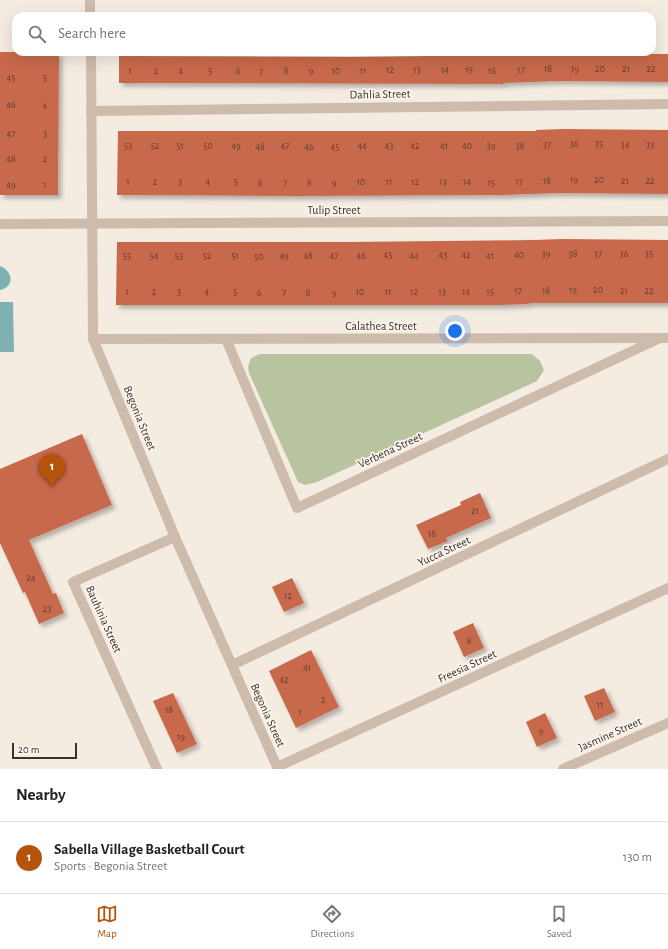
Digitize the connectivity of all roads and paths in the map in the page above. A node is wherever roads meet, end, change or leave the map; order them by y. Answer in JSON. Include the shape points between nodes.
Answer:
{"nodes":[{"id":1,"x":90,"y":0,"type":"edge"},
{"id":2,"x":90,"y":12,"type":"edge"},
{"id":3,"x":91,"y":56,"type":"edge"},
{"id":4,"x":668,"y":104,"type":"edge"},
{"id":5,"x":91,"y":111,"type":"junction"},
{"id":6,"x":668,"y":221,"type":"edge"},
{"id":7,"x":0,"y":224,"type":"edge"},
{"id":8,"x":92,"y":224,"type":"junction"},
{"id":9,"x":664,"y":338,"type":"edge"},
{"id":10,"x":93,"y":339,"type":"junction"},
{"id":11,"x":226,"y":339,"type":"junction"},
{"id":12,"x":668,"y":459,"type":"edge"},
{"id":13,"x":175,"y":537,"type":"junction"},
{"id":14,"x":668,"y":588,"type":"edge"},
{"id":15,"x":232,"y":666,"type":"junction"},
{"id":16,"x":668,"y":723,"type":"edge"},
{"id":17,"x":278,"y":768,"type":"edge"},
{"id":18,"x":157,"y":769,"type":"edge"},
{"id":19,"x":563,"y":769,"type":"edge"}],
"edges":[{"from":1,"to":2,"type":"street"},
{"from":3,"to":5,"type":"street","name":"Begonia Street"},
{"from":4,"to":5,"type":"street","name":"Dahlia Street"},
{"from":5,"to":8,"type":"street","name":"Begonia Street"},
{"from":6,"to":8,"type":"street","name":"Tulip Street"},
{"from":7,"to":8,"type":"street","name":"Tulip Street"},
{"from":8,"to":10,"type":"street","name":"Begonia Street"},
{"from":9,"to":11,"type":"street","name":"Calathea Street"},
{"from":9,"to":11,"type":"street","name":"Verbena Street","via":[[297,508]]},
{"from":10,"to":11,"type":"street","name":"Calathea Street"},
{"from":10,"to":13,"type":"street","name":"Begonia Street"},
{"from":12,"to":15,"type":"street","name":"Yucca Street"},
{"from":13,"to":15,"type":"street","name":"Begonia Street"},
{"from":13,"to":18,"type":"street","name":"Bauhinia Street","via":[[73,582]]},
{"from":14,"to":17,"type":"street","name":"Freesia Street"},
{"from":15,"to":17,"type":"street","name":"Begonia Street"},
{"from":16,"to":19,"type":"street","name":"Jasmine Street"}]}
